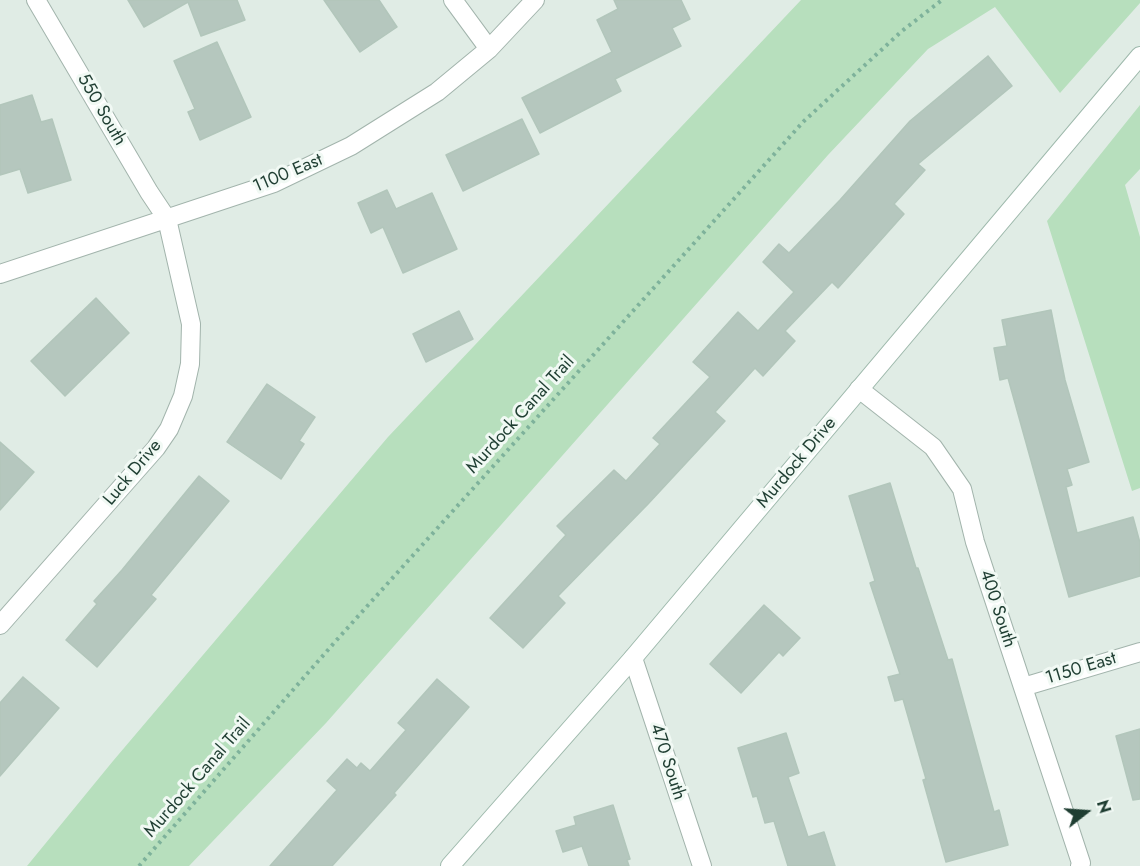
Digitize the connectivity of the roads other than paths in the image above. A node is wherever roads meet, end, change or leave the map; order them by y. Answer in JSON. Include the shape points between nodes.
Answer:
{"nodes":[{"id":1,"x":36,"y":0,"type":"edge"},
{"id":2,"x":453,"y":0,"type":"edge"},
{"id":3,"x":535,"y":0,"type":"edge"},
{"id":4,"x":489,"y":48,"type":"junction"},
{"id":5,"x":1140,"y":56,"type":"edge"},
{"id":6,"x":168,"y":219,"type":"junction"},
{"id":7,"x":0,"y":274,"type":"edge"},
{"id":8,"x":859,"y":389,"type":"junction"},
{"id":9,"x":0,"y":625,"type":"edge"},
{"id":10,"x":1140,"y":652,"type":"edge"},
{"id":11,"x":633,"y":658,"type":"junction"},
{"id":12,"x":1023,"y":687,"type":"junction"},
{"id":13,"x":450,"y":866,"type":"edge"},
{"id":14,"x":702,"y":866,"type":"edge"},
{"id":15,"x":1080,"y":866,"type":"edge"}],
"edges":[{"from":1,"to":6,"type":"street","name":"550 South"},
{"from":2,"to":4,"type":"street"},
{"from":3,"to":4,"type":"street","name":"1100 East"},
{"from":4,"to":6,"type":"street","name":"1100 East","via":[[437,92],[351,146],[274,183]]},
{"from":5,"to":8,"type":"street","name":"Murdock Drive"},
{"from":6,"to":7,"type":"street","name":"1100 East"},
{"from":6,"to":9,"type":"street","name":"Luck Drive","via":[[191,324],[190,364],[183,396],[156,448]]},
{"from":8,"to":11,"type":"street","name":"Murdock Drive"},
{"from":8,"to":12,"type":"street","name":"400 South","via":[[933,447],[962,489],[975,542]]},
{"from":10,"to":12,"type":"street","name":"1150 East"},
{"from":11,"to":13,"type":"street","name":"Murdock Drive"},
{"from":11,"to":14,"type":"street","name":"470 South"},
{"from":12,"to":15,"type":"street","name":"400 South"}]}
